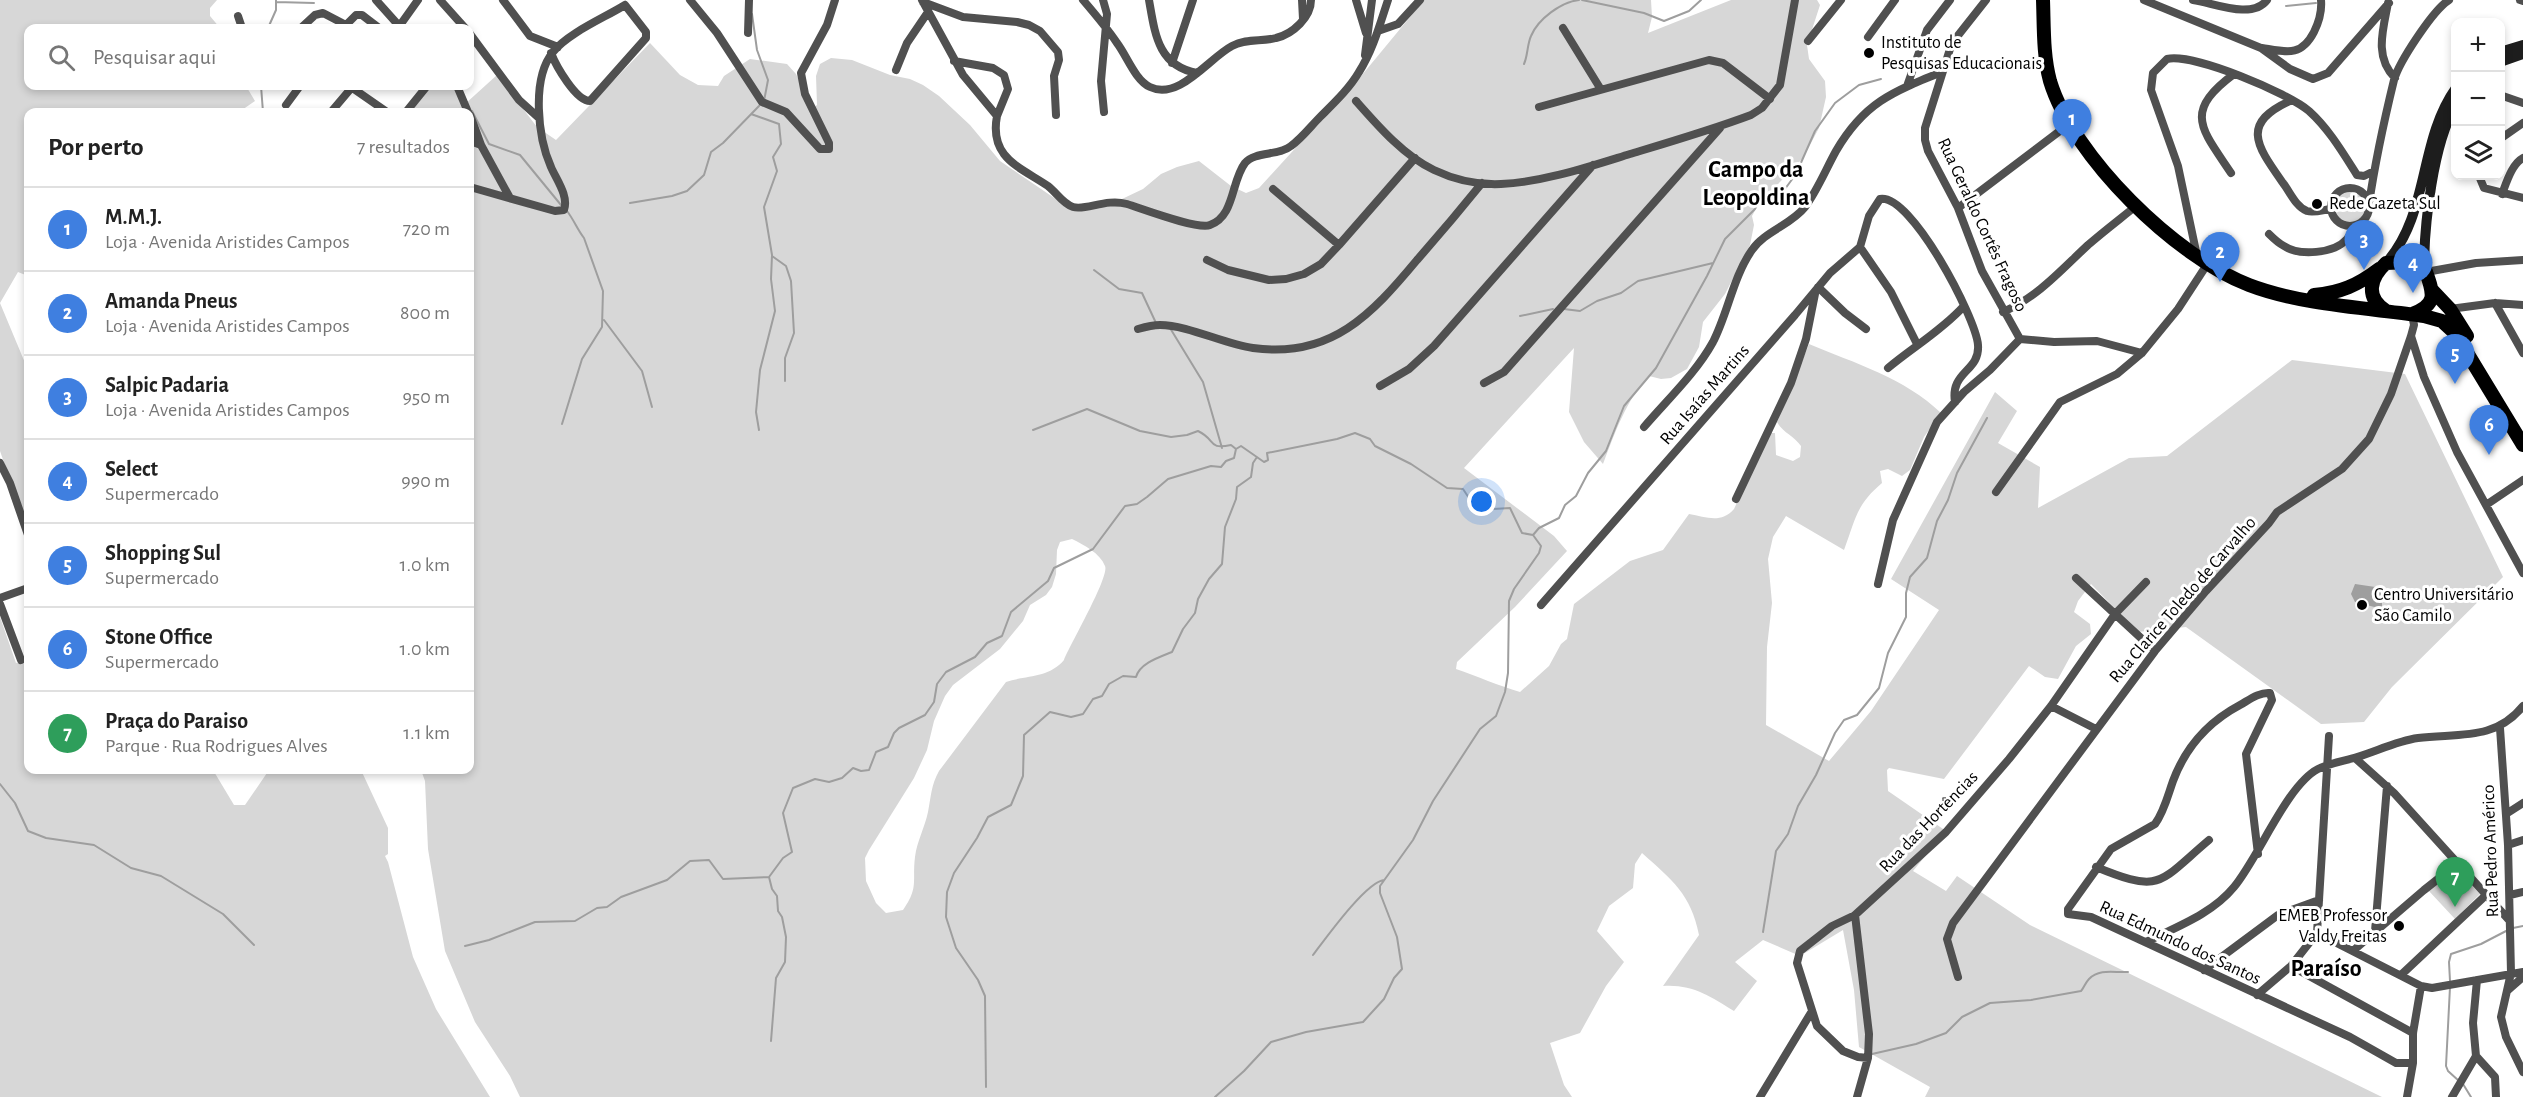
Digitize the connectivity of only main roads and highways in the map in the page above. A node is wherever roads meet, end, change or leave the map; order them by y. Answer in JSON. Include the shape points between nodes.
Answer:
{"nodes":[{"id":1,"x":2043,"y":0,"type":"edge"},
{"id":2,"x":2523,"y":45,"type":"edge"},
{"id":3,"x":2505,"y":50,"type":"edge"},
{"id":4,"x":2523,"y":54,"type":"edge"},
{"id":5,"x":2505,"y":60,"type":"edge"},
{"id":6,"x":2451,"y":96,"type":"edge"},
{"id":7,"x":2451,"y":116,"type":"edge"},
{"id":8,"x":2384,"y":265,"type":"junction"},
{"id":9,"x":2425,"y":271,"type":"junction"},
{"id":10,"x":2432,"y":290,"type":"junction"},
{"id":11,"x":2270,"y":291,"type":"junction"},
{"id":12,"x":2385,"y":310,"type":"junction"},
{"id":13,"x":2412,"y":314,"type":"junction"},
{"id":14,"x":2523,"y":428,"type":"edge"},
{"id":15,"x":2523,"y":445,"type":"edge"}],
"edges":[{"from":1,"to":11,"type":"highway","via":[[2050,81],[2069,124],[2114,186],[2163,232],[2203,259],[2227,275]]},
{"from":2,"to":3,"type":"main road"},
{"from":4,"to":5,"type":"main road"},
{"from":6,"to":8,"type":"main road","via":[[2433,131],[2414,217],[2403,242]]},
{"from":7,"to":9,"type":"main road","via":[[2444,131],[2425,224]]},
{"from":8,"to":9,"type":"highway","via":[[2411,262]]},
{"from":8,"to":11,"type":"highway","via":[[2353,287],[2333,293]]},
{"from":8,"to":12,"type":"highway","via":[[2371,289],[2376,304]]},
{"from":9,"to":10,"type":"highway"},
{"from":10,"to":13,"type":"highway","via":[[2428,307]]},
{"from":10,"to":14,"type":"highway","via":[[2450,309]]},
{"from":11,"to":12,"type":"highway"},
{"from":12,"to":13,"type":"highway"},
{"from":13,"to":15,"type":"highway","via":[[2449,325]]}]}
